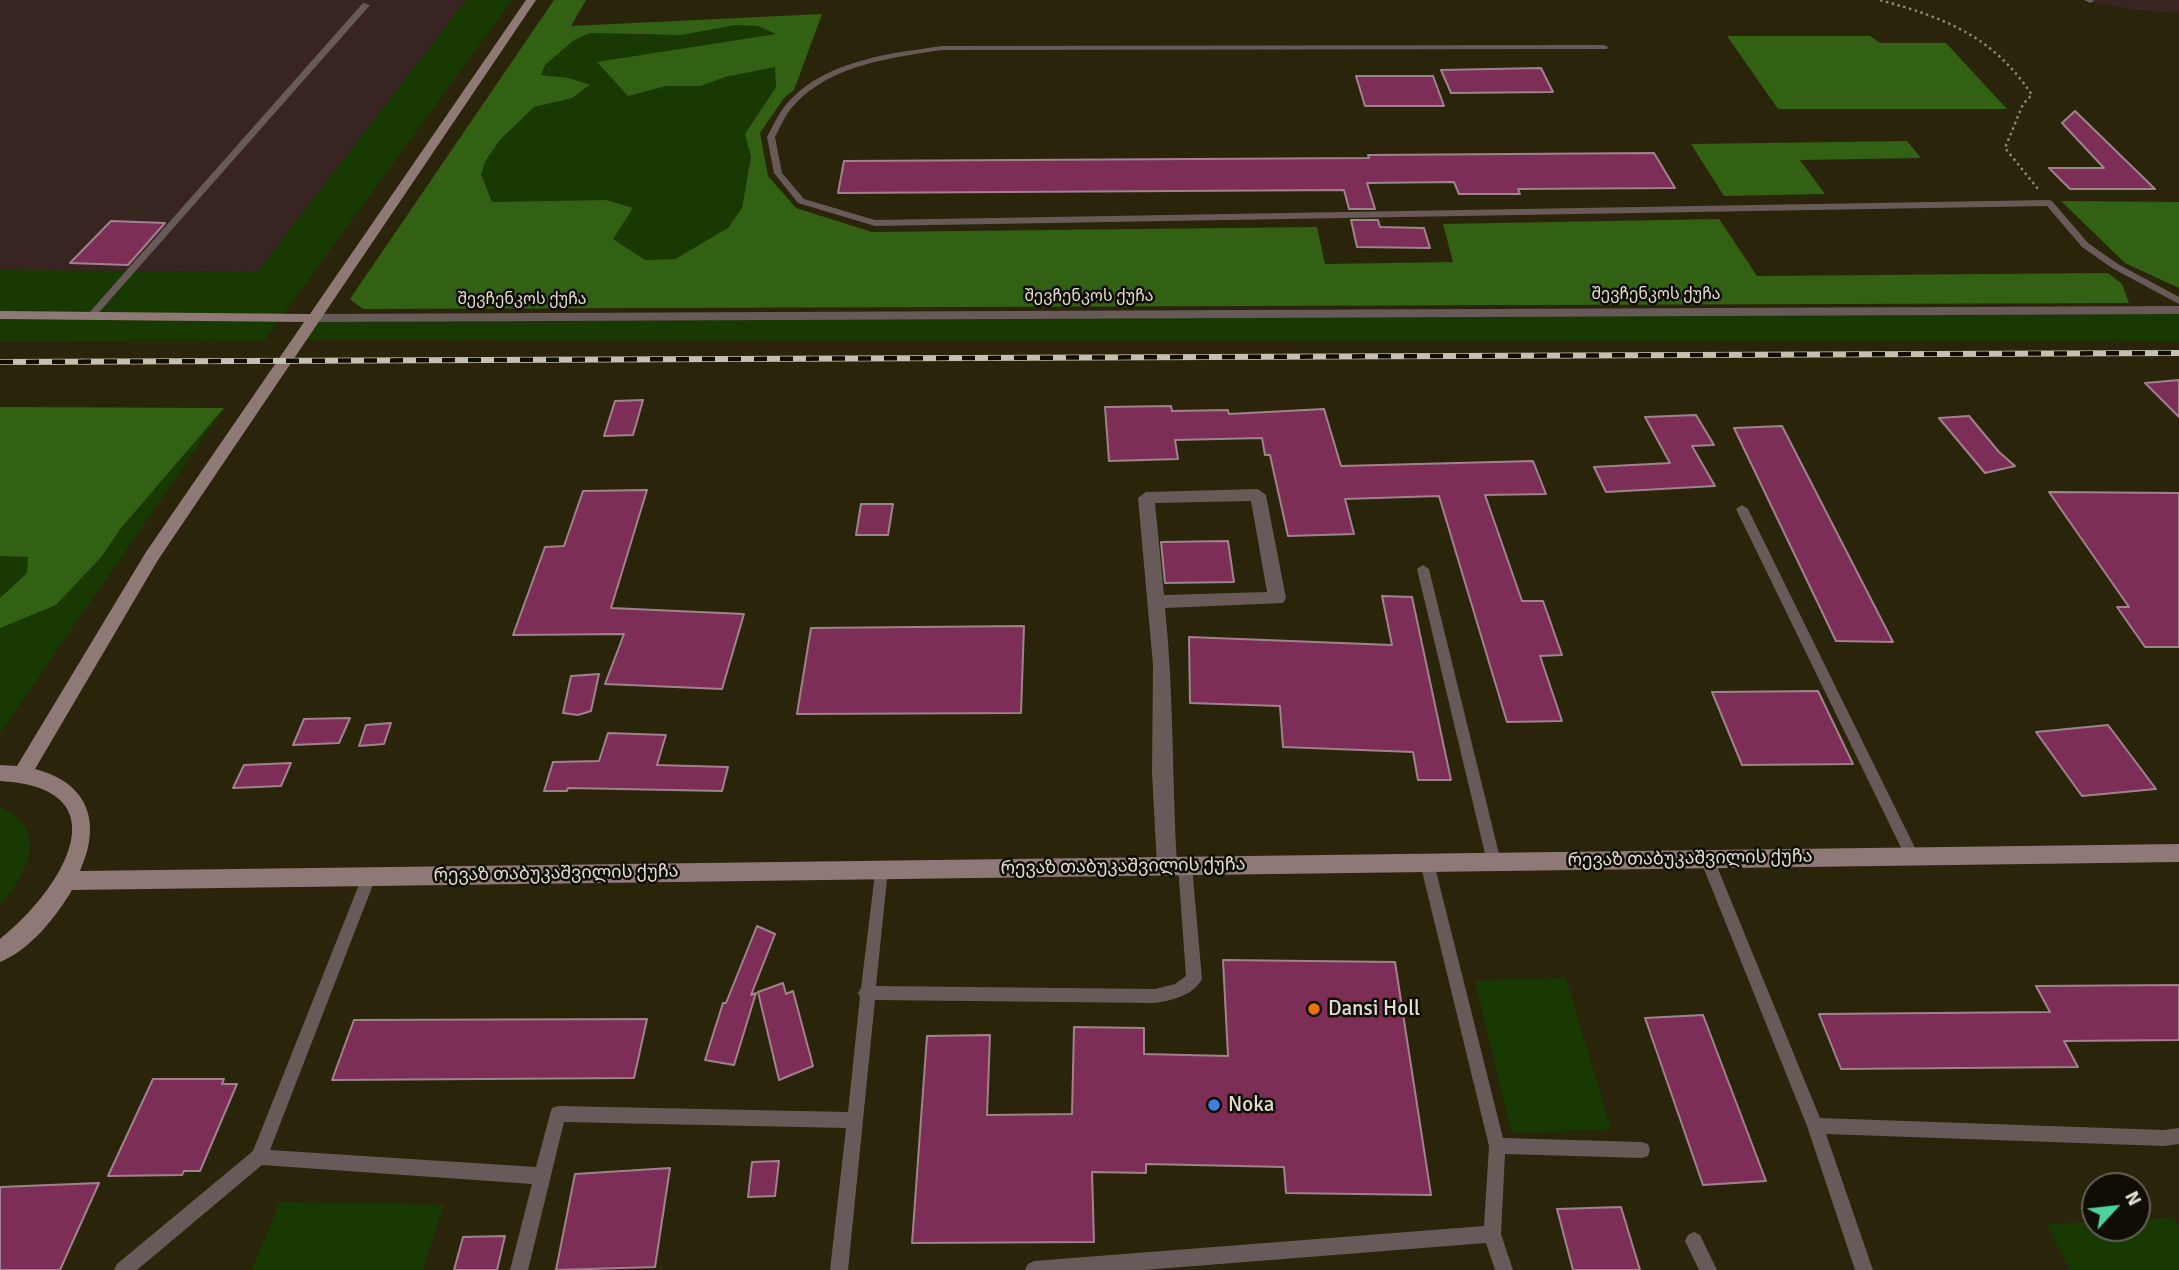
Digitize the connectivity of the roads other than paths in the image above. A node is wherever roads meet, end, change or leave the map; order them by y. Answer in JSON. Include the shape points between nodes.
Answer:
{"nodes":[{"id":1,"x":531,"y":0,"type":"edge"},
{"id":2,"x":366,"y":5,"type":"dead end"},
{"id":3,"x":1604,"y":47,"type":"dead end"},
{"id":4,"x":2179,"y":301,"type":"edge"},
{"id":5,"x":2179,"y":310,"type":"edge"},
{"id":6,"x":0,"y":316,"type":"edge"},
{"id":7,"x":92,"y":316,"type":"junction"},
{"id":8,"x":313,"y":318,"type":"junction"},
{"id":9,"x":1742,"y":509,"type":"dead end"},
{"id":10,"x":1423,"y":569,"type":"dead end"},
{"id":11,"x":1156,"y":602,"type":"junction"},
{"id":12,"x":0,"y":772,"type":"edge"},
{"id":13,"x":23,"y":772,"type":"junction"},
{"id":14,"x":2179,"y":853,"type":"edge"},
{"id":15,"x":1912,"y":856,"type":"junction"},
{"id":16,"x":1707,"y":859,"type":"junction"},
{"id":17,"x":1494,"y":862,"type":"junction"},
{"id":18,"x":1427,"y":863,"type":"junction"},
{"id":19,"x":1176,"y":866,"type":"junction"},
{"id":20,"x":881,"y":870,"type":"junction"},
{"id":21,"x":369,"y":877,"type":"junction"},
{"id":22,"x":66,"y":881,"type":"junction"},
{"id":23,"x":0,"y":952,"type":"edge"},
{"id":24,"x":866,"y":993,"type":"junction"},
{"id":25,"x":853,"y":1121,"type":"junction"},
{"id":26,"x":1815,"y":1126,"type":"junction"},
{"id":27,"x":2179,"y":1136,"type":"edge"},
{"id":28,"x":1497,"y":1146,"type":"junction"},
{"id":29,"x":1642,"y":1150,"type":"dead end"},
{"id":30,"x":259,"y":1157,"type":"junction"},
{"id":31,"x":542,"y":1176,"type":"junction"},
{"id":32,"x":1492,"y":1234,"type":"junction"},
{"id":33,"x":1694,"y":1241,"type":"dead end"},
{"id":34,"x":123,"y":1270,"type":"edge"},
{"id":35,"x":519,"y":1270,"type":"edge"},
{"id":36,"x":839,"y":1270,"type":"edge"},
{"id":37,"x":1034,"y":1270,"type":"edge"},
{"id":38,"x":1504,"y":1270,"type":"edge"},
{"id":39,"x":1708,"y":1270,"type":"edge"},
{"id":40,"x":1864,"y":1270,"type":"edge"}],
"edges":[{"from":1,"to":8,"type":"main road"},
{"from":2,"to":7,"type":"lane"},
{"from":3,"to":4,"type":"lane","via":[[943,48],[886,56],[824,79],[791,103],[771,137],[778,173],[802,201],[875,223],[2049,203],[2085,245]]},
{"from":5,"to":8,"type":"street","name":"შევჩენკოს ქუჩა"},
{"from":6,"to":7,"type":"main road","name":"შევჩენკოს ქუჩა"},
{"from":7,"to":8,"type":"main road","name":"შევჩენკოს ქუჩა"},
{"from":8,"to":13,"type":"main road","via":[[152,556]]},
{"from":9,"to":15,"type":"lane"},
{"from":10,"to":17,"type":"lane"},
{"from":11,"to":11,"type":"street","via":[[1277,598],[1258,495],[1146,498]]},
{"from":11,"to":19,"type":"street","via":[[1162,665],[1162,772]]},
{"from":12,"to":13,"type":"main road"},
{"from":13,"to":22,"type":"main road","via":[[51,780],[71,795],[81,818],[80,846]]},
{"from":14,"to":15,"type":"main road","name":"რევაზ თაბუკაშვილის ქუჩა"},
{"from":15,"to":16,"type":"main road","name":"რევაზ თაბუკაშვილის ქუჩა"},
{"from":16,"to":17,"type":"main road","name":"რევაზ თაბუკაშვილის ქუჩა"},
{"from":16,"to":26,"type":"lane"},
{"from":17,"to":18,"type":"main road","name":"რევაზ თაბუკაშვილის ქუჩა"},
{"from":18,"to":19,"type":"main road","name":"რევაზ თაბუკაშვილის ქუჩა"},
{"from":18,"to":28,"type":"lane"},
{"from":19,"to":20,"type":"main road","name":"რევაზ თაბუკაშვილის ქუჩა"},
{"from":19,"to":24,"type":"lane","via":[[1194,979],[1178,990],[1155,996]]},
{"from":20,"to":21,"type":"main road","name":"რევაზ თაბუკაშვილის ქუჩა"},
{"from":20,"to":24,"type":"lane"},
{"from":21,"to":22,"type":"main road","name":"რევაზ თაბუკაშვილის ქუჩა"},
{"from":21,"to":30,"type":"lane"},
{"from":22,"to":23,"type":"main road","via":[[45,911]]},
{"from":24,"to":25,"type":"lane"},
{"from":25,"to":31,"type":"lane","via":[[558,1114]]},
{"from":25,"to":36,"type":"lane"},
{"from":26,"to":27,"type":"lane"},
{"from":26,"to":40,"type":"lane"},
{"from":28,"to":29,"type":"lane"},
{"from":28,"to":32,"type":"lane"},
{"from":30,"to":31,"type":"lane"},
{"from":30,"to":34,"type":"lane"},
{"from":31,"to":35,"type":"lane"},
{"from":32,"to":37,"type":"lane"},
{"from":32,"to":38,"type":"lane"},
{"from":33,"to":39,"type":"lane"}]}
